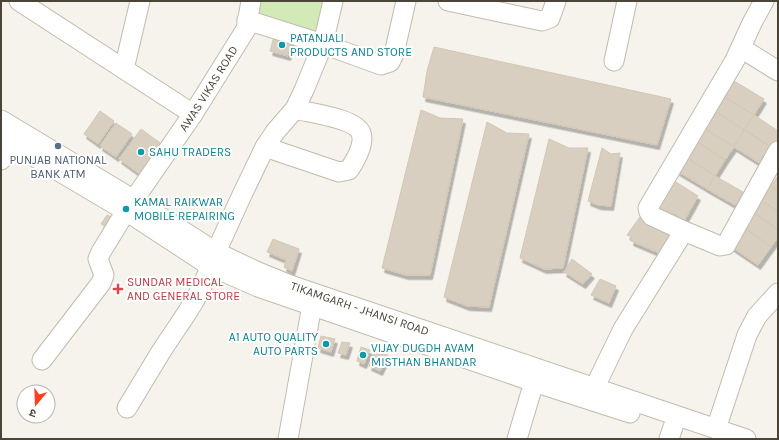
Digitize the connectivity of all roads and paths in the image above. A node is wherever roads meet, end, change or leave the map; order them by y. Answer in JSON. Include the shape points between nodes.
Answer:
{"nodes":[{"id":1,"x":19,"y":1,"type":"edge"},
{"id":2,"x":140,"y":1,"type":"edge"},
{"id":3,"x":251,"y":1,"type":"edge"},
{"id":4,"x":333,"y":1,"type":"edge"},
{"id":5,"x":406,"y":1,"type":"edge"},
{"id":6,"x":448,"y":1,"type":"edge"},
{"id":7,"x":556,"y":1,"type":"edge"},
{"id":8,"x":627,"y":1,"type":"edge"},
{"id":9,"x":764,"y":1,"type":"edge"},
{"id":10,"x":482,"y":5,"type":"edge"},
{"id":11,"x":247,"y":20,"type":"junction"},
{"id":12,"x":322,"y":44,"type":"junction"},
{"id":13,"x":741,"y":48,"type":"junction"},
{"id":14,"x":614,"y":61,"type":"dead end"},
{"id":15,"x":124,"y":70,"type":"junction"},
{"id":16,"x":778,"y":71,"type":"edge"},
{"id":17,"x":295,"y":109,"type":"junction"},
{"id":18,"x":193,"y":114,"type":"junction"},
{"id":19,"x":1,"y":120,"type":"edge"},
{"id":20,"x":6,"y":141,"type":"edge"},
{"id":21,"x":265,"y":147,"type":"junction"},
{"id":22,"x":778,"y":150,"type":"edge"},
{"id":23,"x":1,"y":160,"type":"edge"},
{"id":24,"x":130,"y":205,"type":"junction"},
{"id":25,"x":684,"y":231,"type":"junction"},
{"id":26,"x":213,"y":259,"type":"junction"},
{"id":27,"x":778,"y":293,"type":"edge"},
{"id":28,"x":313,"y":300,"type":"junction"},
{"id":29,"x":42,"y":360,"type":"dead end"},
{"id":30,"x":490,"y":360,"type":"junction"},
{"id":31,"x":534,"y":382,"type":"junction"},
{"id":32,"x":592,"y":394,"type":"junction"},
{"id":33,"x":127,"y":408,"type":"dead end"},
{"id":34,"x":671,"y":433,"type":"edge"},
{"id":35,"x":712,"y":434,"type":"edge"},
{"id":36,"x":288,"y":439,"type":"edge"},
{"id":37,"x":517,"y":439,"type":"edge"},
{"id":38,"x":746,"y":439,"type":"edge"}],
"edges":[{"from":1,"to":15,"type":"street"},
{"from":2,"to":15,"type":"street"},
{"from":3,"to":11,"type":"street","name":"AWAS VIKAS ROAD"},
{"from":4,"to":12,"type":"street"},
{"from":5,"to":12,"type":"street","via":[[390,62],[381,65]]},
{"from":6,"to":10,"type":"street"},
{"from":7,"to":10,"type":"street","via":[[550,18],[542,21]]},
{"from":8,"to":14,"type":"street"},
{"from":9,"to":13,"type":"street"},
{"from":11,"to":12,"type":"street"},
{"from":11,"to":18,"type":"street","name":"AWAS VIKAS ROAD","via":[[246,29]]},
{"from":12,"to":17,"type":"street"},
{"from":13,"to":16,"type":"street"},
{"from":13,"to":25,"type":"street","via":[[648,208],[652,216]]},
{"from":15,"to":18,"type":"street"},
{"from":17,"to":21,"type":"street"},
{"from":17,"to":21,"type":"street","via":[[344,121],[356,127],[361,133],[361,145],[358,157],[349,170],[338,172]]},
{"from":18,"to":24,"type":"street","name":"AWAS VIKAS ROAD"},
{"from":19,"to":24,"type":"street"},
{"from":20,"to":23,"type":"street"},
{"from":20,"to":24,"type":"street"},
{"from":21,"to":26,"type":"street"},
{"from":22,"to":25,"type":"street","via":[[726,245],[720,246]]},
{"from":24,"to":26,"type":"street","name":"TIKAMGARH - JHANSI ROAD","via":[[168,240]]},
{"from":24,"to":29,"type":"street","name":"AWAS VIKAS ROAD","via":[[98,259],[104,275],[101,283]]},
{"from":25,"to":32,"type":"street","via":[[623,329]]},
{"from":26,"to":28,"type":"street","name":"TIKAMGARH - JHANSI ROAD","via":[[256,271]]},
{"from":26,"to":33,"type":"street","via":[[199,292]]},
{"from":27,"to":35,"type":"street","via":[[757,316],[746,335]]},
{"from":28,"to":30,"type":"street","name":"TIKAMGARH - JHANSI ROAD"},
{"from":28,"to":36,"type":"street"},
{"from":30,"to":31,"type":"street"},
{"from":30,"to":32,"type":"street","name":"TIKAMGARH - JHANSI ROAD"},
{"from":31,"to":32,"type":"street"},
{"from":31,"to":37,"type":"street"},
{"from":32,"to":34,"type":"street"},
{"from":32,"to":35,"type":"street","name":"TIKAMGARH - JHANSI ROAD"},
{"from":34,"to":35,"type":"street"},
{"from":35,"to":38,"type":"street","name":"TIKAMGARH - JHANSI ROAD"}]}
